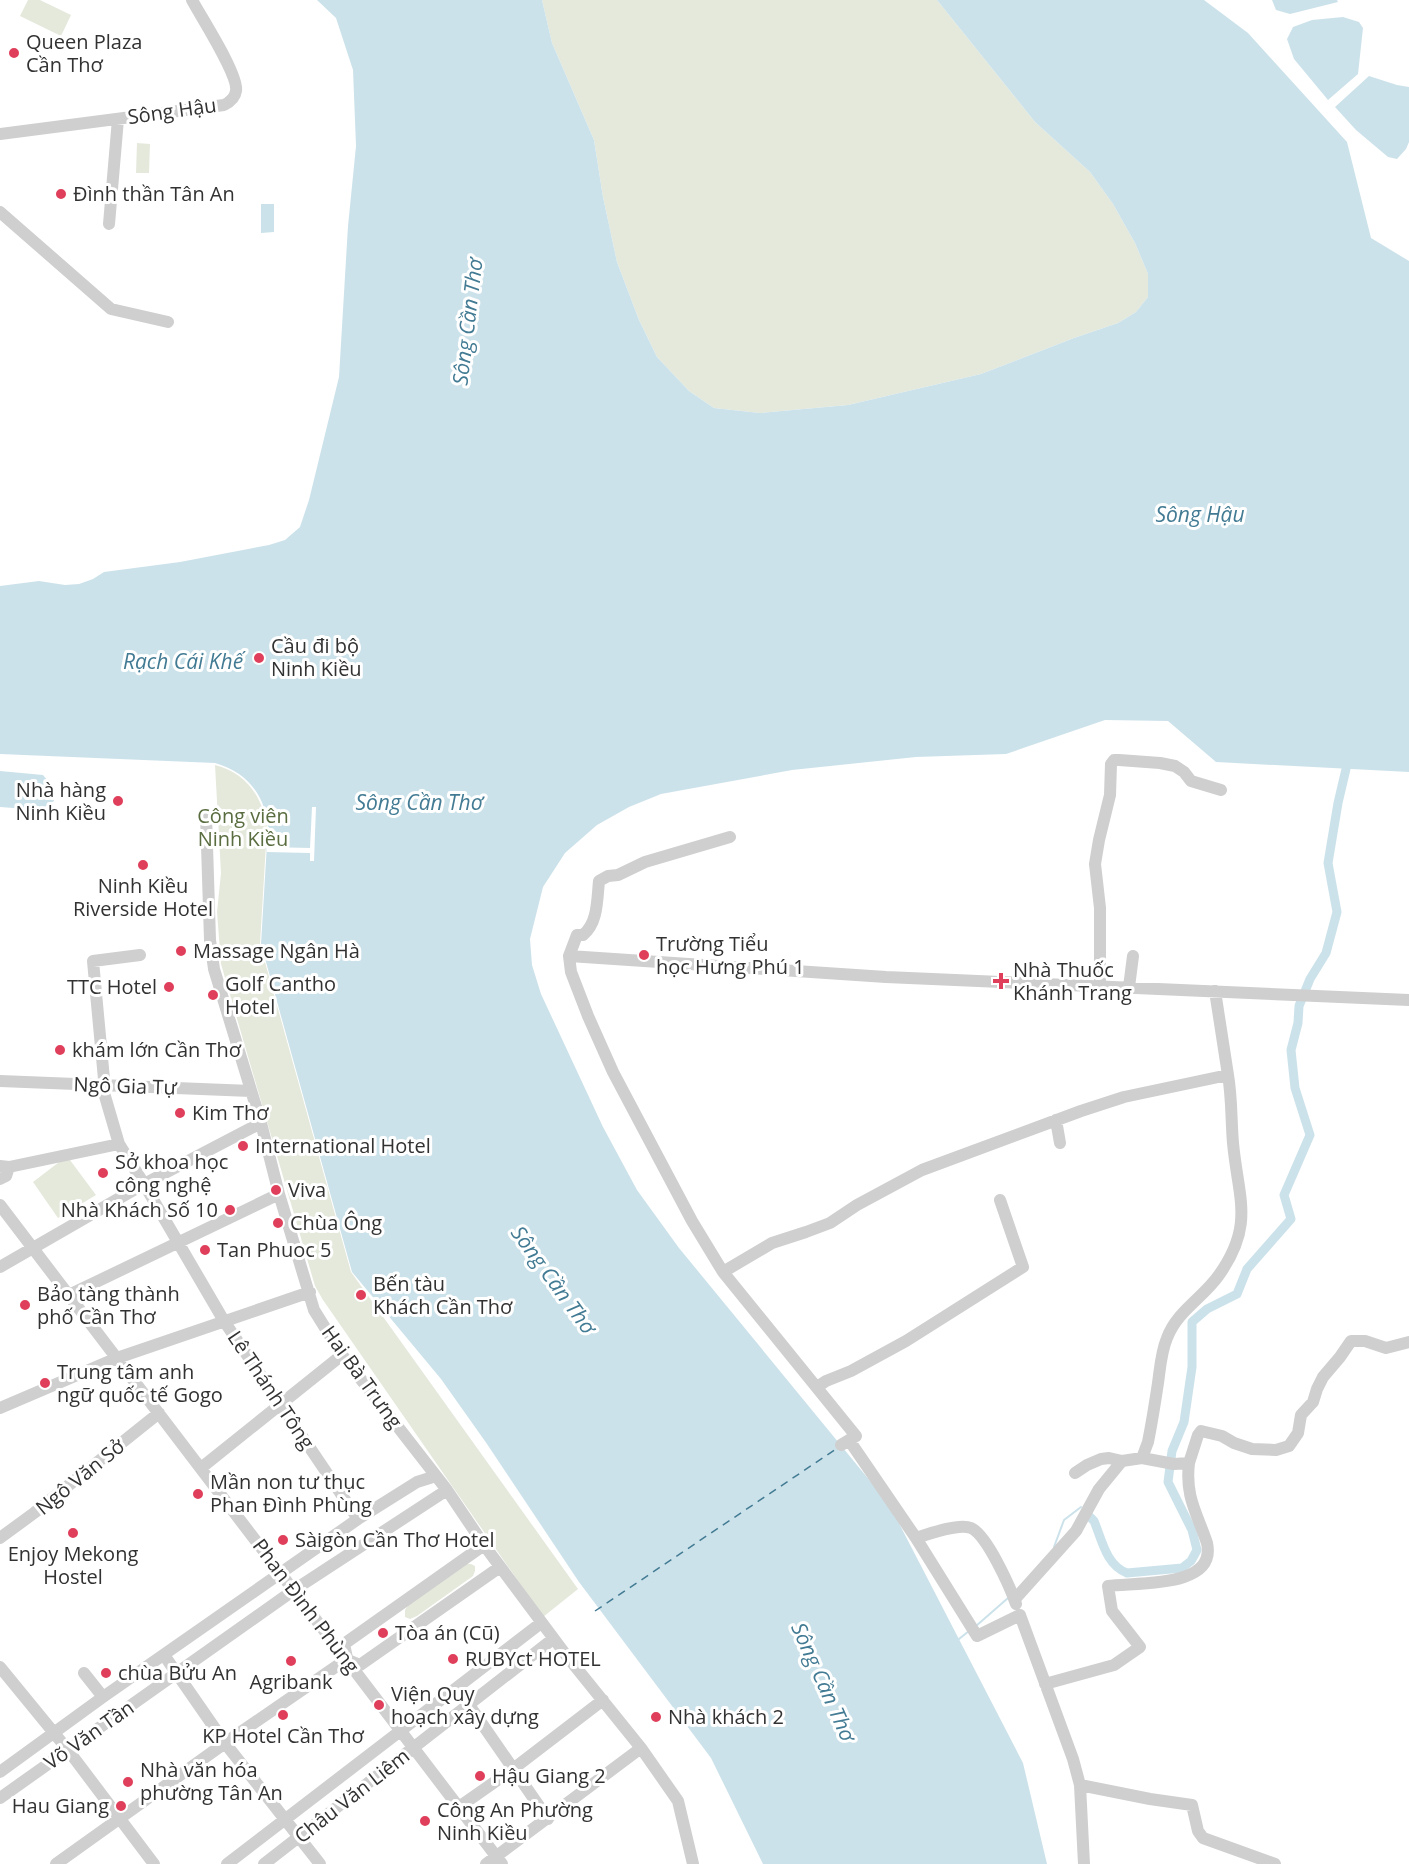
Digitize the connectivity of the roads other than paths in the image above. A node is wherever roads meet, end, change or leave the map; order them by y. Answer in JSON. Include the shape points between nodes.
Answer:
{"nodes":[{"id":1,"x":192,"y":0,"type":"edge"},
{"id":2,"x":118,"y":119,"type":"junction"},
{"id":3,"x":0,"y":134,"type":"edge"},
{"id":4,"x":0,"y":212,"type":"edge"},
{"id":5,"x":109,"y":224,"type":"dead end"},
{"id":6,"x":168,"y":322,"type":"dead end"},
{"id":7,"x":1221,"y":790,"type":"dead end"},
{"id":8,"x":206,"y":814,"type":"dead end"},
{"id":9,"x":730,"y":837,"type":"dead end"},
{"id":10,"x":140,"y":955,"type":"dead end"},
{"id":11,"x":569,"y":956,"type":"junction"},
{"id":12,"x":1133,"y":956,"type":"dead end"},
{"id":13,"x":1100,"y":986,"type":"junction"},
{"id":14,"x":1129,"y":987,"type":"junction"},
{"id":15,"x":1215,"y":991,"type":"junction"},
{"id":16,"x":1409,"y":1000,"type":"edge"},
{"id":17,"x":1228,"y":1074,"type":"junction"},
{"id":18,"x":0,"y":1081,"type":"edge"},
{"id":19,"x":102,"y":1086,"type":"junction"},
{"id":20,"x":251,"y":1091,"type":"junction"},
{"id":21,"x":1056,"y":1120,"type":"junction"},
{"id":22,"x":261,"y":1123,"type":"junction"},
{"id":23,"x":1060,"y":1143,"type":"dead end"},
{"id":24,"x":119,"y":1144,"type":"junction"},
{"id":25,"x":4,"y":1167,"type":"edge"},
{"id":26,"x":0,"y":1179,"type":"edge"},
{"id":27,"x":144,"y":1184,"type":"junction"},
{"id":28,"x":279,"y":1194,"type":"junction"},
{"id":29,"x":1000,"y":1200,"type":"dead end"},
{"id":30,"x":0,"y":1204,"type":"edge"},
{"id":31,"x":179,"y":1242,"type":"junction"},
{"id":32,"x":34,"y":1249,"type":"junction"},
{"id":33,"x":0,"y":1267,"type":"edge"},
{"id":34,"x":723,"y":1272,"type":"junction"},
{"id":35,"x":310,"y":1292,"type":"junction"},
{"id":36,"x":69,"y":1295,"type":"junction"},
{"id":37,"x":224,"y":1321,"type":"junction"},
{"id":38,"x":1409,"y":1342,"type":"edge"},
{"id":39,"x":342,"y":1355,"type":"junction"},
{"id":40,"x":117,"y":1358,"type":"junction"},
{"id":41,"x":817,"y":1387,"type":"junction"},
{"id":42,"x":280,"y":1405,"type":"junction"},
{"id":43,"x":0,"y":1408,"type":"edge"},
{"id":44,"x":159,"y":1413,"type":"junction"},
{"id":45,"x":1142,"y":1458,"type":"junction"},
{"id":46,"x":1122,"y":1461,"type":"junction"},
{"id":47,"x":1189,"y":1463,"type":"junction"},
{"id":48,"x":201,"y":1468,"type":"junction"},
{"id":49,"x":1075,"y":1473,"type":"dead end"},
{"id":50,"x":436,"y":1476,"type":"junction"},
{"id":51,"x":447,"y":1491,"type":"junction"},
{"id":52,"x":358,"y":1519,"type":"junction"},
{"id":53,"x":0,"y":1538,"type":"edge"},
{"id":54,"x":916,"y":1538,"type":"junction"},
{"id":55,"x":484,"y":1545,"type":"junction"},
{"id":56,"x":500,"y":1567,"type":"junction"},
{"id":57,"x":281,"y":1574,"type":"junction"},
{"id":58,"x":294,"y":1590,"type":"junction"},
{"id":59,"x":1013,"y":1595,"type":"junction"},
{"id":60,"x":1020,"y":1615,"type":"junction"},
{"id":61,"x":541,"y":1623,"type":"junction"},
{"id":62,"x":554,"y":1639,"type":"junction"},
{"id":63,"x":164,"y":1655,"type":"junction"},
{"id":64,"x":347,"y":1659,"type":"junction"},
{"id":65,"x":0,"y":1667,"type":"edge"},
{"id":66,"x":84,"y":1672,"type":"dead end"},
{"id":67,"x":176,"y":1673,"type":"junction"},
{"id":68,"x":1045,"y":1684,"type":"junction"},
{"id":69,"x":103,"y":1697,"type":"junction"},
{"id":70,"x":603,"y":1700,"type":"junction"},
{"id":71,"x":469,"y":1705,"type":"junction"},
{"id":72,"x":401,"y":1730,"type":"junction"},
{"id":73,"x":53,"y":1734,"type":"junction"},
{"id":74,"x":225,"y":1743,"type":"junction"},
{"id":75,"x":414,"y":1748,"type":"junction"},
{"id":76,"x":641,"y":1748,"type":"junction"},
{"id":77,"x":68,"y":1750,"type":"junction"},
{"id":78,"x":513,"y":1770,"type":"junction"},
{"id":79,"x":0,"y":1772,"type":"edge"},
{"id":80,"x":1080,"y":1785,"type":"junction"},
{"id":81,"x":0,"y":1798,"type":"edge"},
{"id":82,"x":459,"y":1806,"type":"junction"},
{"id":83,"x":119,"y":1819,"type":"junction"},
{"id":84,"x":285,"y":1819,"type":"junction"},
{"id":85,"x":548,"y":1819,"type":"junction"},
{"id":86,"x":299,"y":1837,"type":"junction"},
{"id":87,"x":499,"y":1860,"type":"edge"},
{"id":88,"x":56,"y":1864,"type":"edge"},
{"id":89,"x":154,"y":1864,"type":"edge"},
{"id":90,"x":227,"y":1864,"type":"edge"},
{"id":91,"x":264,"y":1864,"type":"edge"},
{"id":92,"x":320,"y":1864,"type":"edge"},
{"id":93,"x":486,"y":1864,"type":"edge"},
{"id":94,"x":693,"y":1864,"type":"edge"},
{"id":95,"x":1084,"y":1864,"type":"edge"},
{"id":96,"x":1275,"y":1864,"type":"edge"}],
"edges":[{"from":1,"to":2,"type":"street","name":"Sông Hậu","via":[[233,76],[234,96],[224,105]]},
{"from":2,"to":3,"type":"street","name":"Sông Hậu"},
{"from":2,"to":5,"type":"street"},
{"from":4,"to":6,"type":"street","via":[[111,309]]},
{"from":7,"to":13,"type":"street","via":[[1197,783],[1175,766],[1119,760],[1111,764],[1110,795],[1095,864],[1100,908]]},
{"from":8,"to":20,"type":"street","name":"Hai Bà Trưng","via":[[214,969]]},
{"from":9,"to":11,"type":"street","via":[[645,862],[599,881],[590,930],[577,935]]},
{"from":10,"to":19,"type":"street","name":"Lê Thánh Tông","via":[[93,961],[105,1079]]},
{"from":11,"to":13,"type":"street","via":[[886,977]]},
{"from":11,"to":34,"type":"street","via":[[588,1016],[613,1072]]},
{"from":12,"to":14,"type":"street"},
{"from":13,"to":14,"type":"street"},
{"from":14,"to":15,"type":"street"},
{"from":15,"to":16,"type":"street"},
{"from":15,"to":17,"type":"street"},
{"from":17,"to":21,"type":"street","via":[[1124,1097]]},
{"from":17,"to":45,"type":"street","via":[[1241,1191],[1240,1232],[1220,1273],[1176,1319],[1166,1338]]},
{"from":18,"to":19,"type":"street","name":"Ngô Gia Tự"},
{"from":19,"to":20,"type":"street","name":"Ngô Gia Tự"},
{"from":19,"to":24,"type":"street","name":"Lê Thánh Tông"},
{"from":20,"to":22,"type":"street","name":"Hai Bà Trưng"},
{"from":21,"to":23,"type":"street"},
{"from":21,"to":34,"type":"street","via":[[922,1170],[830,1223],[772,1243]]},
{"from":22,"to":27,"type":"street"},
{"from":22,"to":28,"type":"street","name":"Hai Bà Trưng"},
{"from":24,"to":25,"type":"street"},
{"from":24,"to":27,"type":"street","name":"Lê Thánh Tông"},
{"from":25,"to":26,"type":"street","via":[[6,1176]]},
{"from":27,"to":31,"type":"street","name":"Lê Thánh Tông"},
{"from":27,"to":32,"type":"street"},
{"from":28,"to":31,"type":"street"},
{"from":28,"to":35,"type":"street","name":"Hai Bà Trưng"},
{"from":29,"to":41,"type":"street","via":[[1023,1267],[906,1341]]},
{"from":30,"to":32,"type":"street","name":"Phan Đình Phùng"},
{"from":31,"to":36,"type":"street"},
{"from":31,"to":37,"type":"street","name":"Lê Thánh Tông"},
{"from":32,"to":33,"type":"street"},
{"from":32,"to":36,"type":"street","name":"Phan Đình Phùng"},
{"from":34,"to":41,"type":"street"},
{"from":35,"to":37,"type":"street"},
{"from":35,"to":39,"type":"street","name":"Hai Bà Trưng","via":[[314,1310]]},
{"from":36,"to":40,"type":"street","name":"Phan Đình Phùng"},
{"from":37,"to":40,"type":"street"},
{"from":37,"to":42,"type":"street","name":"Lê Thánh Tông"},
{"from":38,"to":47,"type":"street","via":[[1386,1348],[1351,1341],[1323,1377],[1313,1402],[1301,1415],[1296,1438],[1287,1447],[1252,1449],[1201,1431]]},
{"from":39,"to":42,"type":"street"},
{"from":39,"to":50,"type":"street","name":"Hai Bà Trưng"},
{"from":40,"to":43,"type":"street"},
{"from":40,"to":44,"type":"street","name":"Phan Đình Phùng"},
{"from":41,"to":54,"type":"street","via":[[856,1436],[845,1442]]},
{"from":42,"to":48,"type":"street"},
{"from":42,"to":52,"type":"street","name":"Lê Thánh Tông"},
{"from":44,"to":48,"type":"street","name":"Phan Đình Phùng"},
{"from":44,"to":53,"type":"street","name":"Ngô Văn Sở"},
{"from":45,"to":46,"type":"street"},
{"from":45,"to":47,"type":"street"},
{"from":46,"to":49,"type":"street","via":[[1101,1459]]},
{"from":46,"to":59,"type":"street","via":[[1106,1479],[1072,1537]]},
{"from":47,"to":68,"type":"street","via":[[1189,1491],[1209,1549],[1204,1563],[1182,1579],[1108,1586],[1112,1611],[1140,1647],[1114,1665]]},
{"from":48,"to":57,"type":"street","name":"Phan Đình Phùng"},
{"from":50,"to":51,"type":"street","name":"Hai Bà Trưng"},
{"from":50,"to":52,"type":"street","via":[[417,1482]]},
{"from":51,"to":55,"type":"street","name":"Hai Bà Trưng"},
{"from":51,"to":58,"type":"street","name":"Võ Văn Tần"},
{"from":52,"to":57,"type":"street"},
{"from":54,"to":59,"type":"street","via":[[949,1529],[972,1529],[992,1553]]},
{"from":54,"to":60,"type":"street","via":[[977,1636]]},
{"from":55,"to":56,"type":"street","name":"Hai Bà Trưng"},
{"from":55,"to":64,"type":"street","via":[[344,1644]]},
{"from":56,"to":61,"type":"street","name":"Hai Bà Trưng"},
{"from":56,"to":64,"type":"street","via":[[360,1665]]},
{"from":57,"to":58,"type":"street","name":"Phan Đình Phùng"},
{"from":57,"to":63,"type":"street"},
{"from":58,"to":64,"type":"street","name":"Phan Đình Phùng"},
{"from":58,"to":67,"type":"street","name":"Võ Văn Tần"},
{"from":59,"to":60,"type":"street"},
{"from":60,"to":68,"type":"street"},
{"from":61,"to":62,"type":"street","name":"Hai Bà Trưng"},
{"from":61,"to":72,"type":"street"},
{"from":62,"to":70,"type":"street","name":"Hai Bà Trưng"},
{"from":62,"to":71,"type":"street","name":"Châu Văn Liêm"},
{"from":63,"to":67,"type":"street"},
{"from":63,"to":69,"type":"street"},
{"from":64,"to":72,"type":"street","name":"Phan Đình Phùng"},
{"from":64,"to":74,"type":"street"},
{"from":65,"to":73,"type":"street"},
{"from":66,"to":69,"type":"street"},
{"from":67,"to":74,"type":"street"},
{"from":67,"to":77,"type":"street","name":"Võ Văn Tần"},
{"from":68,"to":80,"type":"street"},
{"from":69,"to":73,"type":"street"},
{"from":70,"to":76,"type":"street","name":"Hai Bà Trưng"},
{"from":70,"to":78,"type":"street"},
{"from":71,"to":75,"type":"street","name":"Châu Văn Liêm"},
{"from":71,"to":78,"type":"street"},
{"from":72,"to":75,"type":"street","name":"Phan Đình Phùng"},
{"from":72,"to":84,"type":"street"},
{"from":73,"to":77,"type":"street"},
{"from":73,"to":79,"type":"street"},
{"from":74,"to":83,"type":"street"},
{"from":74,"to":84,"type":"street"},
{"from":75,"to":82,"type":"street","name":"Phan Đình Phùng"},
{"from":75,"to":86,"type":"street","name":"Châu Văn Liêm"},
{"from":76,"to":85,"type":"street"},
{"from":76,"to":94,"type":"street","name":"Hai Bà Trưng","via":[[678,1801]]},
{"from":77,"to":81,"type":"street","name":"Võ Văn Tần"},
{"from":77,"to":83,"type":"street"},
{"from":78,"to":82,"type":"street"},
{"from":78,"to":85,"type":"street"},
{"from":80,"to":95,"type":"street"},
{"from":80,"to":96,"type":"street","via":[[1192,1805],[1203,1838]]},
{"from":82,"to":87,"type":"street","name":"Phan Đình Phùng"},
{"from":83,"to":88,"type":"street"},
{"from":83,"to":89,"type":"street"},
{"from":84,"to":86,"type":"street"},
{"from":84,"to":90,"type":"street"},
{"from":85,"to":87,"type":"street"},
{"from":86,"to":91,"type":"street","name":"Châu Văn Liêm"},
{"from":86,"to":92,"type":"street"},
{"from":87,"to":93,"type":"street"}]}
